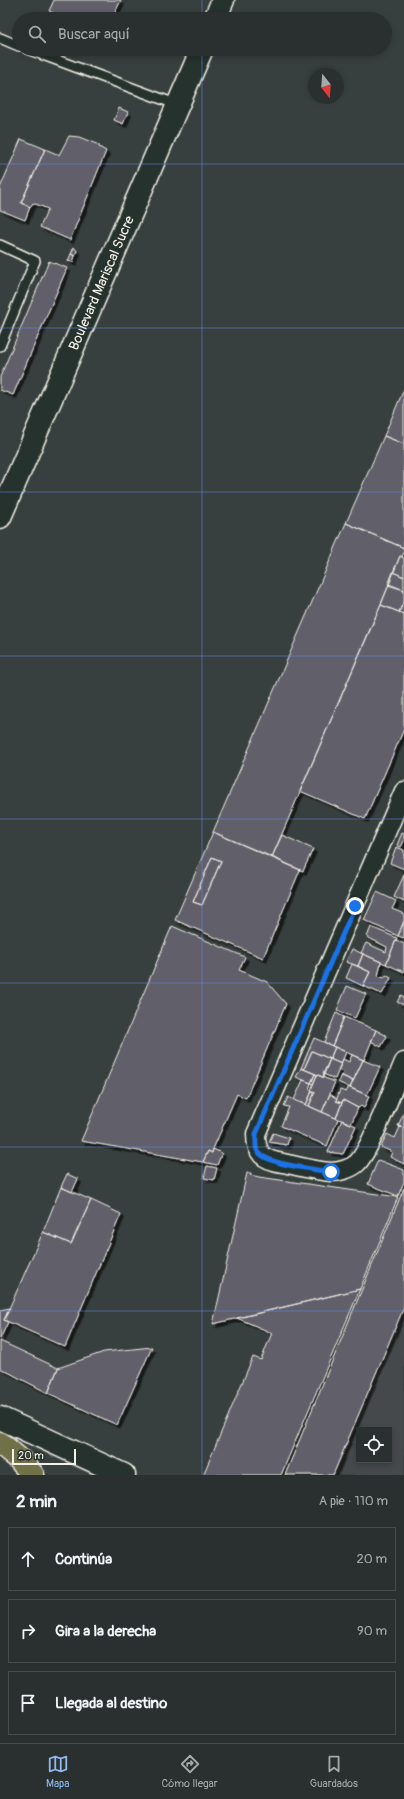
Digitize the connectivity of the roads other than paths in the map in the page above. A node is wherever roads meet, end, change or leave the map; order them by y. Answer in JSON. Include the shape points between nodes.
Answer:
{"nodes":[{"id":1,"x":223,"y":0,"type":"edge"},
{"id":2,"x":218,"y":12,"type":"edge"},
{"id":3,"x":0,"y":38,"type":"edge"},
{"id":4,"x":12,"y":43,"type":"edge"},
{"id":5,"x":47,"y":56,"type":"edge"},
{"id":6,"x":199,"y":56,"type":"edge"},
{"id":7,"x":178,"y":105,"type":"junction"},
{"id":8,"x":0,"y":245,"type":"edge"},
{"id":9,"x":0,"y":346,"type":"edge"},
{"id":10,"x":0,"y":518,"type":"edge"},
{"id":11,"x":404,"y":792,"type":"edge"},
{"id":12,"x":404,"y":1062,"type":"edge"},
{"id":13,"x":0,"y":1418,"type":"edge"},
{"id":14,"x":0,"y":1443,"type":"edge"},
{"id":15,"x":0,"y":1462,"type":"edge"},
{"id":16,"x":28,"y":1475,"type":"edge"},
{"id":17,"x":33,"y":1475,"type":"edge"},
{"id":18,"x":124,"y":1475,"type":"edge"}],
"edges":[{"from":1,"to":2,"type":"street"},
{"from":3,"to":4,"type":"lane"},
{"from":5,"to":7,"type":"lane"},
{"from":6,"to":7,"type":"street","name":"Boulevard Mariscal Sucre"},
{"from":7,"to":10,"type":"street","name":"Boulevard Mariscal Sucre"},
{"from":8,"to":9,"type":"lane","via":[[35,261]]},
{"from":11,"to":12,"type":"street","via":[[256,1134],[257,1150],[262,1156],[274,1162],[331,1172],[356,1164],[371,1139]]},
{"from":13,"to":18,"type":"street"},
{"from":14,"to":17,"type":"highway"},
{"from":15,"to":16,"type":"highway"}]}
